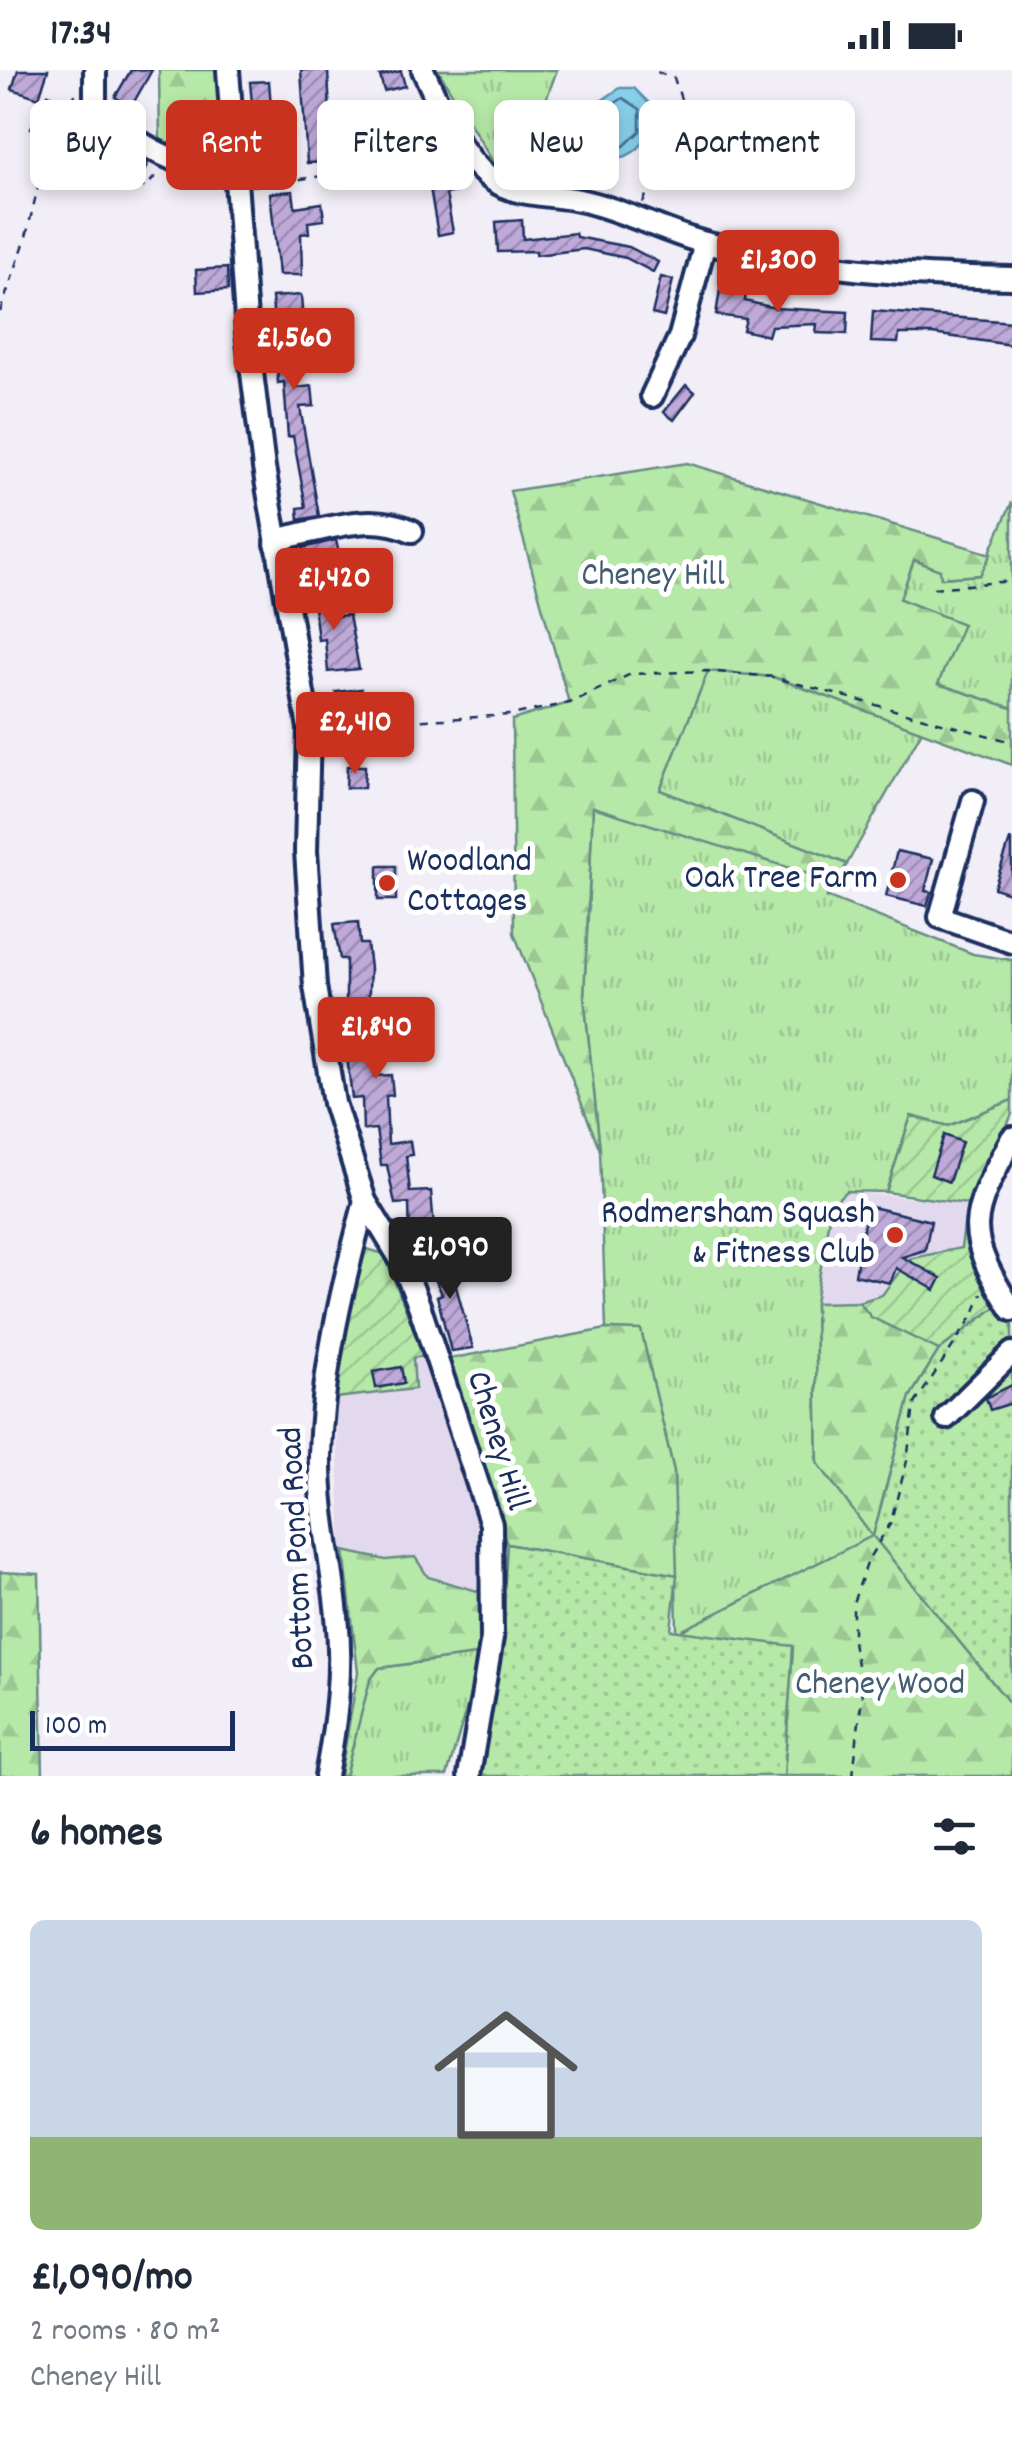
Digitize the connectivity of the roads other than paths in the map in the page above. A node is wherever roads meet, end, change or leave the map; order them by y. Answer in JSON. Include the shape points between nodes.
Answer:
{"nodes":[{"id":1,"x":228,"y":70,"type":"edge"},
{"id":2,"x":423,"y":70,"type":"edge"},
{"id":3,"x":88,"y":76,"type":"edge"},
{"id":4,"x":230,"y":100,"type":"edge"},
{"id":5,"x":166,"y":157,"type":"edge"},
{"id":6,"x":236,"y":190,"type":"edge"},
{"id":7,"x":705,"y":242,"type":"junction"},
{"id":8,"x":1012,"y":278,"type":"edge"},
{"id":9,"x":652,"y":396,"type":"dead end"},
{"id":10,"x":412,"y":530,"type":"dead end"},
{"id":11,"x":276,"y":544,"type":"junction"},
{"id":12,"x":973,"y":800,"type":"dead end"},
{"id":13,"x":1012,"y":942,"type":"edge"},
{"id":14,"x":1012,"y":1138,"type":"edge"},
{"id":15,"x":366,"y":1201,"type":"junction"},
{"id":16,"x":1012,"y":1310,"type":"edge"},
{"id":17,"x":1012,"y":1353,"type":"edge"},
{"id":18,"x":946,"y":1418,"type":"dead end"},
{"id":19,"x":326,"y":1776,"type":"edge"},
{"id":20,"x":469,"y":1776,"type":"edge"}],
"edges":[{"from":1,"to":4,"type":"street","name":"Cheney Hill"},
{"from":2,"to":7,"type":"street","via":[[467,155],[495,183],[580,200]]},
{"from":3,"to":5,"type":"street","via":[[95,110]]},
{"from":6,"to":11,"type":"street","name":"Cheney Hill"},
{"from":7,"to":8,"type":"street","via":[[846,272]]},
{"from":7,"to":9,"type":"street","via":[[680,336]]},
{"from":10,"to":11,"type":"street","via":[[374,520]]},
{"from":11,"to":15,"type":"street","name":"Cheney Hill","via":[[309,728],[306,851],[315,986],[334,1102]]},
{"from":12,"to":13,"type":"street","via":[[940,918]]},
{"from":14,"to":16,"type":"street","via":[[981,1197],[974,1227],[980,1255]]},
{"from":15,"to":19,"type":"street","name":"Bottom Pond Road","via":[[345,1277],[320,1458],[338,1618],[339,1694]]},
{"from":15,"to":20,"type":"street","name":"Cheney Hill","via":[[407,1275],[491,1524],[492,1638]]},
{"from":17,"to":18,"type":"street"}]}
